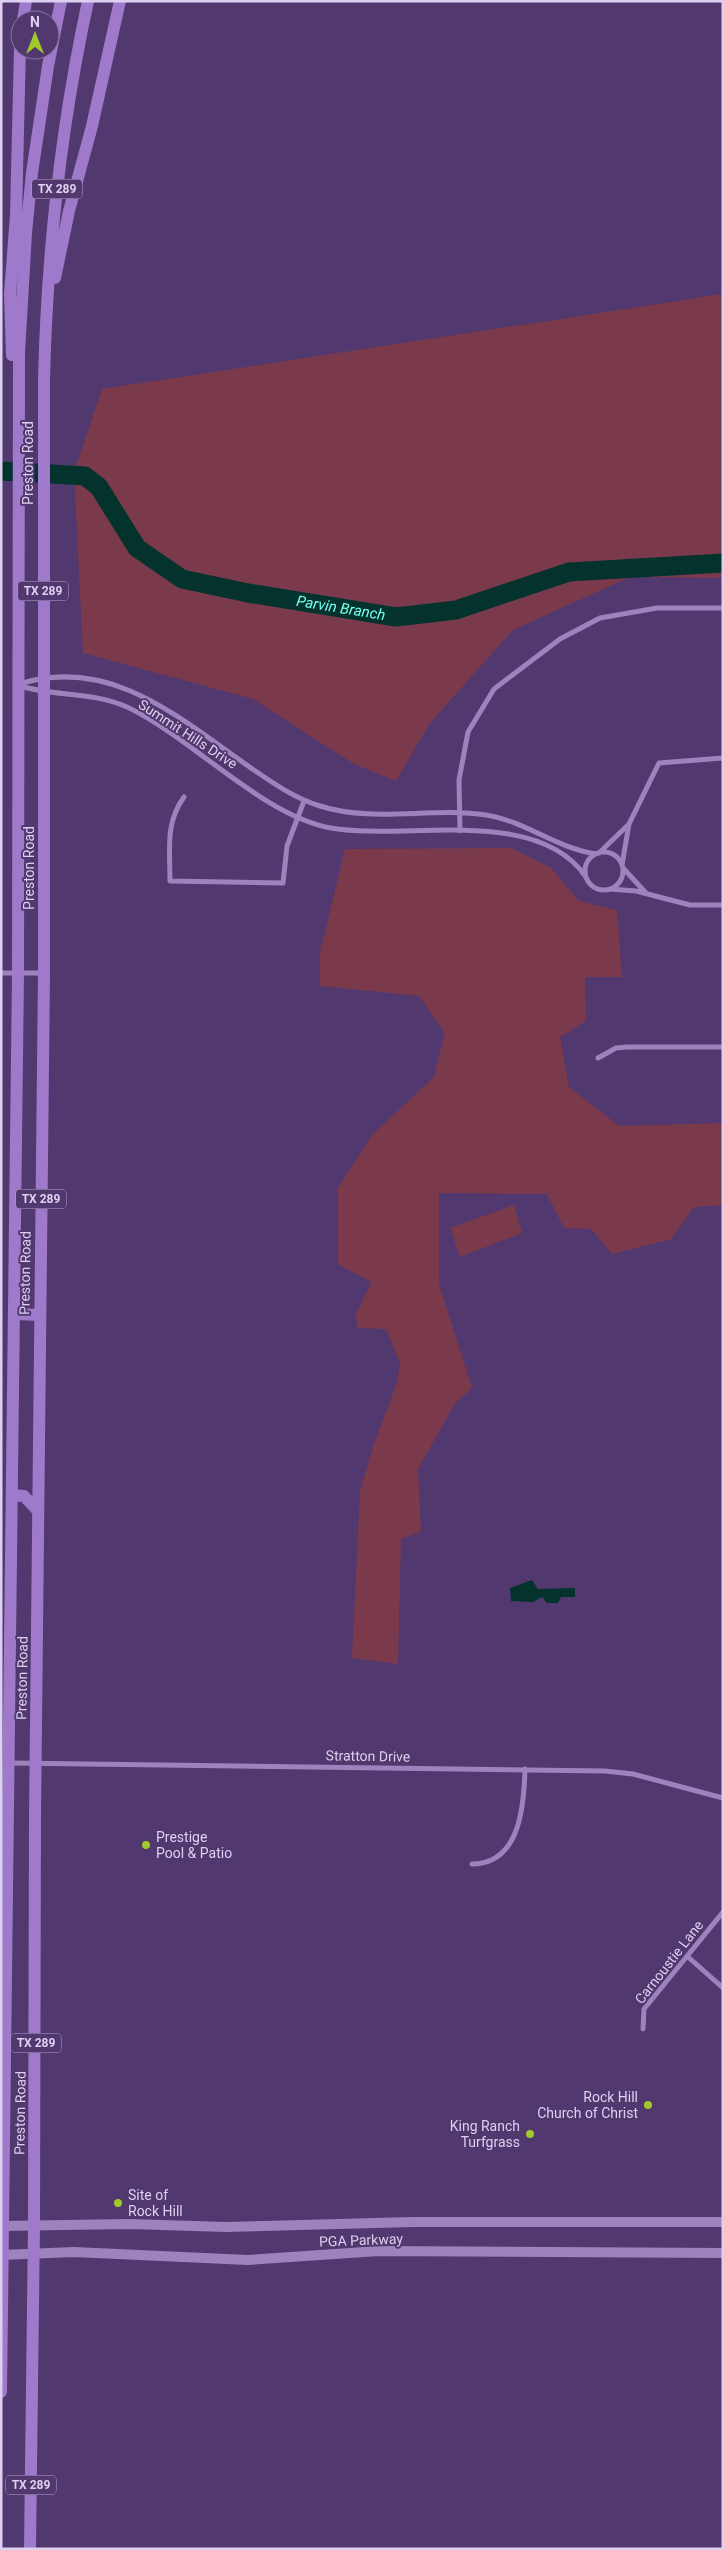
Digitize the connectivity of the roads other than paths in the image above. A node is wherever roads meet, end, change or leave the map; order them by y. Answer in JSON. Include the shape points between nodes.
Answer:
{"nodes":[{"id":1,"x":61,"y":1,"type":"edge"},
{"id":2,"x":88,"y":1,"type":"edge"},
{"id":3,"x":120,"y":1,"type":"edge"},
{"id":4,"x":20,"y":60,"type":"edge"},
{"id":5,"x":44,"y":380,"type":"junction"},
{"id":6,"x":18,"y":395,"type":"junction"},
{"id":7,"x":723,"y":608,"type":"edge"},
{"id":8,"x":42,"y":677,"type":"junction"},
{"id":9,"x":18,"y":685,"type":"junction"},
{"id":10,"x":42,"y":692,"type":"junction"},
{"id":11,"x":723,"y":758,"type":"edge"},
{"id":12,"x":184,"y":796,"type":"dead end"},
{"id":13,"x":304,"y":801,"type":"junction"},
{"id":14,"x":459,"y":814,"type":"junction"},
{"id":15,"x":297,"y":816,"type":"junction"},
{"id":16,"x":629,"y":824,"type":"junction"},
{"id":17,"x":460,"y":832,"type":"junction"},
{"id":18,"x":597,"y":854,"type":"junction"},
{"id":19,"x":622,"y":866,"type":"junction"},
{"id":20,"x":586,"y":878,"type":"junction"},
{"id":21,"x":610,"y":889,"type":"junction"},
{"id":22,"x":646,"y":893,"type":"junction"},
{"id":23,"x":723,"y":906,"type":"edge"},
{"id":24,"x":1,"y":973,"type":"edge"},
{"id":25,"x":18,"y":973,"type":"junction"},
{"id":26,"x":44,"y":973,"type":"junction"},
{"id":27,"x":723,"y":1047,"type":"edge"},
{"id":28,"x":598,"y":1058,"type":"dead end"},
{"id":29,"x":14,"y":1314,"type":"junction"},
{"id":30,"x":40,"y":1315,"type":"junction"},
{"id":31,"x":9,"y":1495,"type":"junction"},
{"id":32,"x":38,"y":1511,"type":"junction"},
{"id":33,"x":9,"y":1763,"type":"junction"},
{"id":34,"x":36,"y":1763,"type":"junction"},
{"id":35,"x":525,"y":1770,"type":"junction"},
{"id":36,"x":723,"y":1798,"type":"edge"},
{"id":37,"x":472,"y":1864,"type":"dead end"},
{"id":38,"x":723,"y":1912,"type":"edge"},
{"id":39,"x":687,"y":1956,"type":"junction"},
{"id":40,"x":723,"y":1988,"type":"edge"},
{"id":41,"x":643,"y":2030,"type":"dead end"},
{"id":42,"x":723,"y":2222,"type":"edge"},
{"id":43,"x":34,"y":2224,"type":"junction"},
{"id":44,"x":2,"y":2226,"type":"edge"},
{"id":45,"x":723,"y":2253,"type":"edge"},
{"id":46,"x":34,"y":2254,"type":"junction"},
{"id":47,"x":2,"y":2255,"type":"edge"},
{"id":48,"x":1,"y":2392,"type":"edge"},
{"id":49,"x":30,"y":2549,"type":"edge"}],
"edges":[{"from":1,"to":6,"type":"main road","name":"Preston Road","number":"TX 289","via":[[41,110],[29,204]]},
{"from":2,"to":5,"type":"main road","name":"Preston Road","number":"TX 289","via":[[71,86],[56,197],[47,288]]},
{"from":3,"to":5,"type":"main road","via":[[58,260]]},
{"from":4,"to":6,"type":"main road","via":[[10,318]]},
{"from":5,"to":8,"type":"main road","name":"Preston Road","number":"TX 289"},
{"from":6,"to":9,"type":"main road","name":"Preston Road","number":"TX 289"},
{"from":7,"to":14,"type":"street","via":[[657,608],[600,618],[560,639],[494,689],[468,732],[459,780]]},
{"from":8,"to":9,"type":"street","name":"Summit Hills Drive"},
{"from":8,"to":10,"type":"main road","name":"Preston Road","number":"TX 289"},
{"from":8,"to":13,"type":"street","name":"Summit Hills Drive","via":[[102,680],[139,693],[281,789]]},
{"from":9,"to":10,"type":"street","name":"Summit Hills Drive"},
{"from":9,"to":25,"type":"main road","name":"Preston Road","number":"TX 289"},
{"from":10,"to":15,"type":"street","name":"Summit Hills Drive","via":[[75,693],[126,707],[276,806]]},
{"from":10,"to":26,"type":"main road","name":"Preston Road","number":"TX 289"},
{"from":11,"to":16,"type":"street","via":[[659,763]]},
{"from":12,"to":15,"type":"street","via":[[174,810],[171,826],[170,882],[283,883],[287,846]]},
{"from":13,"to":14,"type":"street","name":"Summit Hills Drive","via":[[354,813]]},
{"from":13,"to":15,"type":"street"},
{"from":14,"to":17,"type":"street"},
{"from":14,"to":18,"type":"street","name":"Summit Hills Drive","via":[[499,818],[521,825],[569,849]]},
{"from":15,"to":17,"type":"street","name":"Summit Hills Drive","via":[[320,824],[363,831]]},
{"from":16,"to":18,"type":"street"},
{"from":16,"to":19,"type":"street"},
{"from":17,"to":20,"type":"street","name":"Summit Hills Drive","via":[[501,833],[538,842],[571,860]]},
{"from":18,"to":19,"type":"street","via":[[612,854]]},
{"from":18,"to":20,"type":"street","via":[[586,865]]},
{"from":19,"to":21,"type":"street","via":[[620,881]]},
{"from":19,"to":22,"type":"street"},
{"from":20,"to":21,"type":"street","via":[[595,888]]},
{"from":21,"to":22,"type":"street"},
{"from":22,"to":23,"type":"street","via":[[690,905]]},
{"from":24,"to":25,"type":"street"},
{"from":25,"to":26,"type":"street"},
{"from":25,"to":29,"type":"main road","name":"Preston Road","number":"TX 289"},
{"from":26,"to":30,"type":"main road","name":"Preston Road","number":"TX 289"},
{"from":27,"to":28,"type":"street","via":[[626,1047],[616,1048]]},
{"from":29,"to":30,"type":"main road"},
{"from":29,"to":31,"type":"main road","name":"Preston Road","number":"TX 289"},
{"from":30,"to":32,"type":"main road","name":"Preston Road","number":"TX 289"},
{"from":31,"to":32,"type":"main road","via":[[24,1496]]},
{"from":31,"to":33,"type":"main road","name":"Preston Road","number":"TX 289"},
{"from":32,"to":34,"type":"main road","name":"Preston Road","number":"TX 289"},
{"from":33,"to":34,"type":"street","name":"Stratton Drive"},
{"from":33,"to":44,"type":"main road","name":"Preston Road","number":"TX 289"},
{"from":34,"to":35,"type":"street","name":"Stratton Drive"},
{"from":34,"to":43,"type":"main road","name":"Preston Road","number":"TX 289"},
{"from":35,"to":36,"type":"street","name":"Stratton Drive","via":[[619,1772]]},
{"from":35,"to":37,"type":"street","via":[[522,1809],[511,1840],[500,1857],[484,1864]]},
{"from":38,"to":39,"type":"street","name":"Carnoustie Lane"},
{"from":39,"to":40,"type":"street"},
{"from":39,"to":41,"type":"street","name":"Carnoustie Lane","via":[[644,2010]]},
{"from":42,"to":43,"type":"main road","name":"PGA Parkway","via":[[431,2222],[226,2228]]},
{"from":43,"to":44,"type":"main road","name":"PGA Parkway"},
{"from":43,"to":46,"type":"main road","name":"Preston Road","number":"TX 289"},
{"from":44,"to":47,"type":"main road","name":"Preston Road","number":"TX 289"},
{"from":45,"to":46,"type":"main road","name":"PGA Parkway","via":[[379,2251],[248,2260],[121,2252]]},
{"from":46,"to":47,"type":"main road","name":"PGA Parkway"},
{"from":46,"to":49,"type":"main road","name":"Preston Road","number":"TX 289"},
{"from":47,"to":48,"type":"main road","name":"Preston Road","number":"TX 289"}]}
